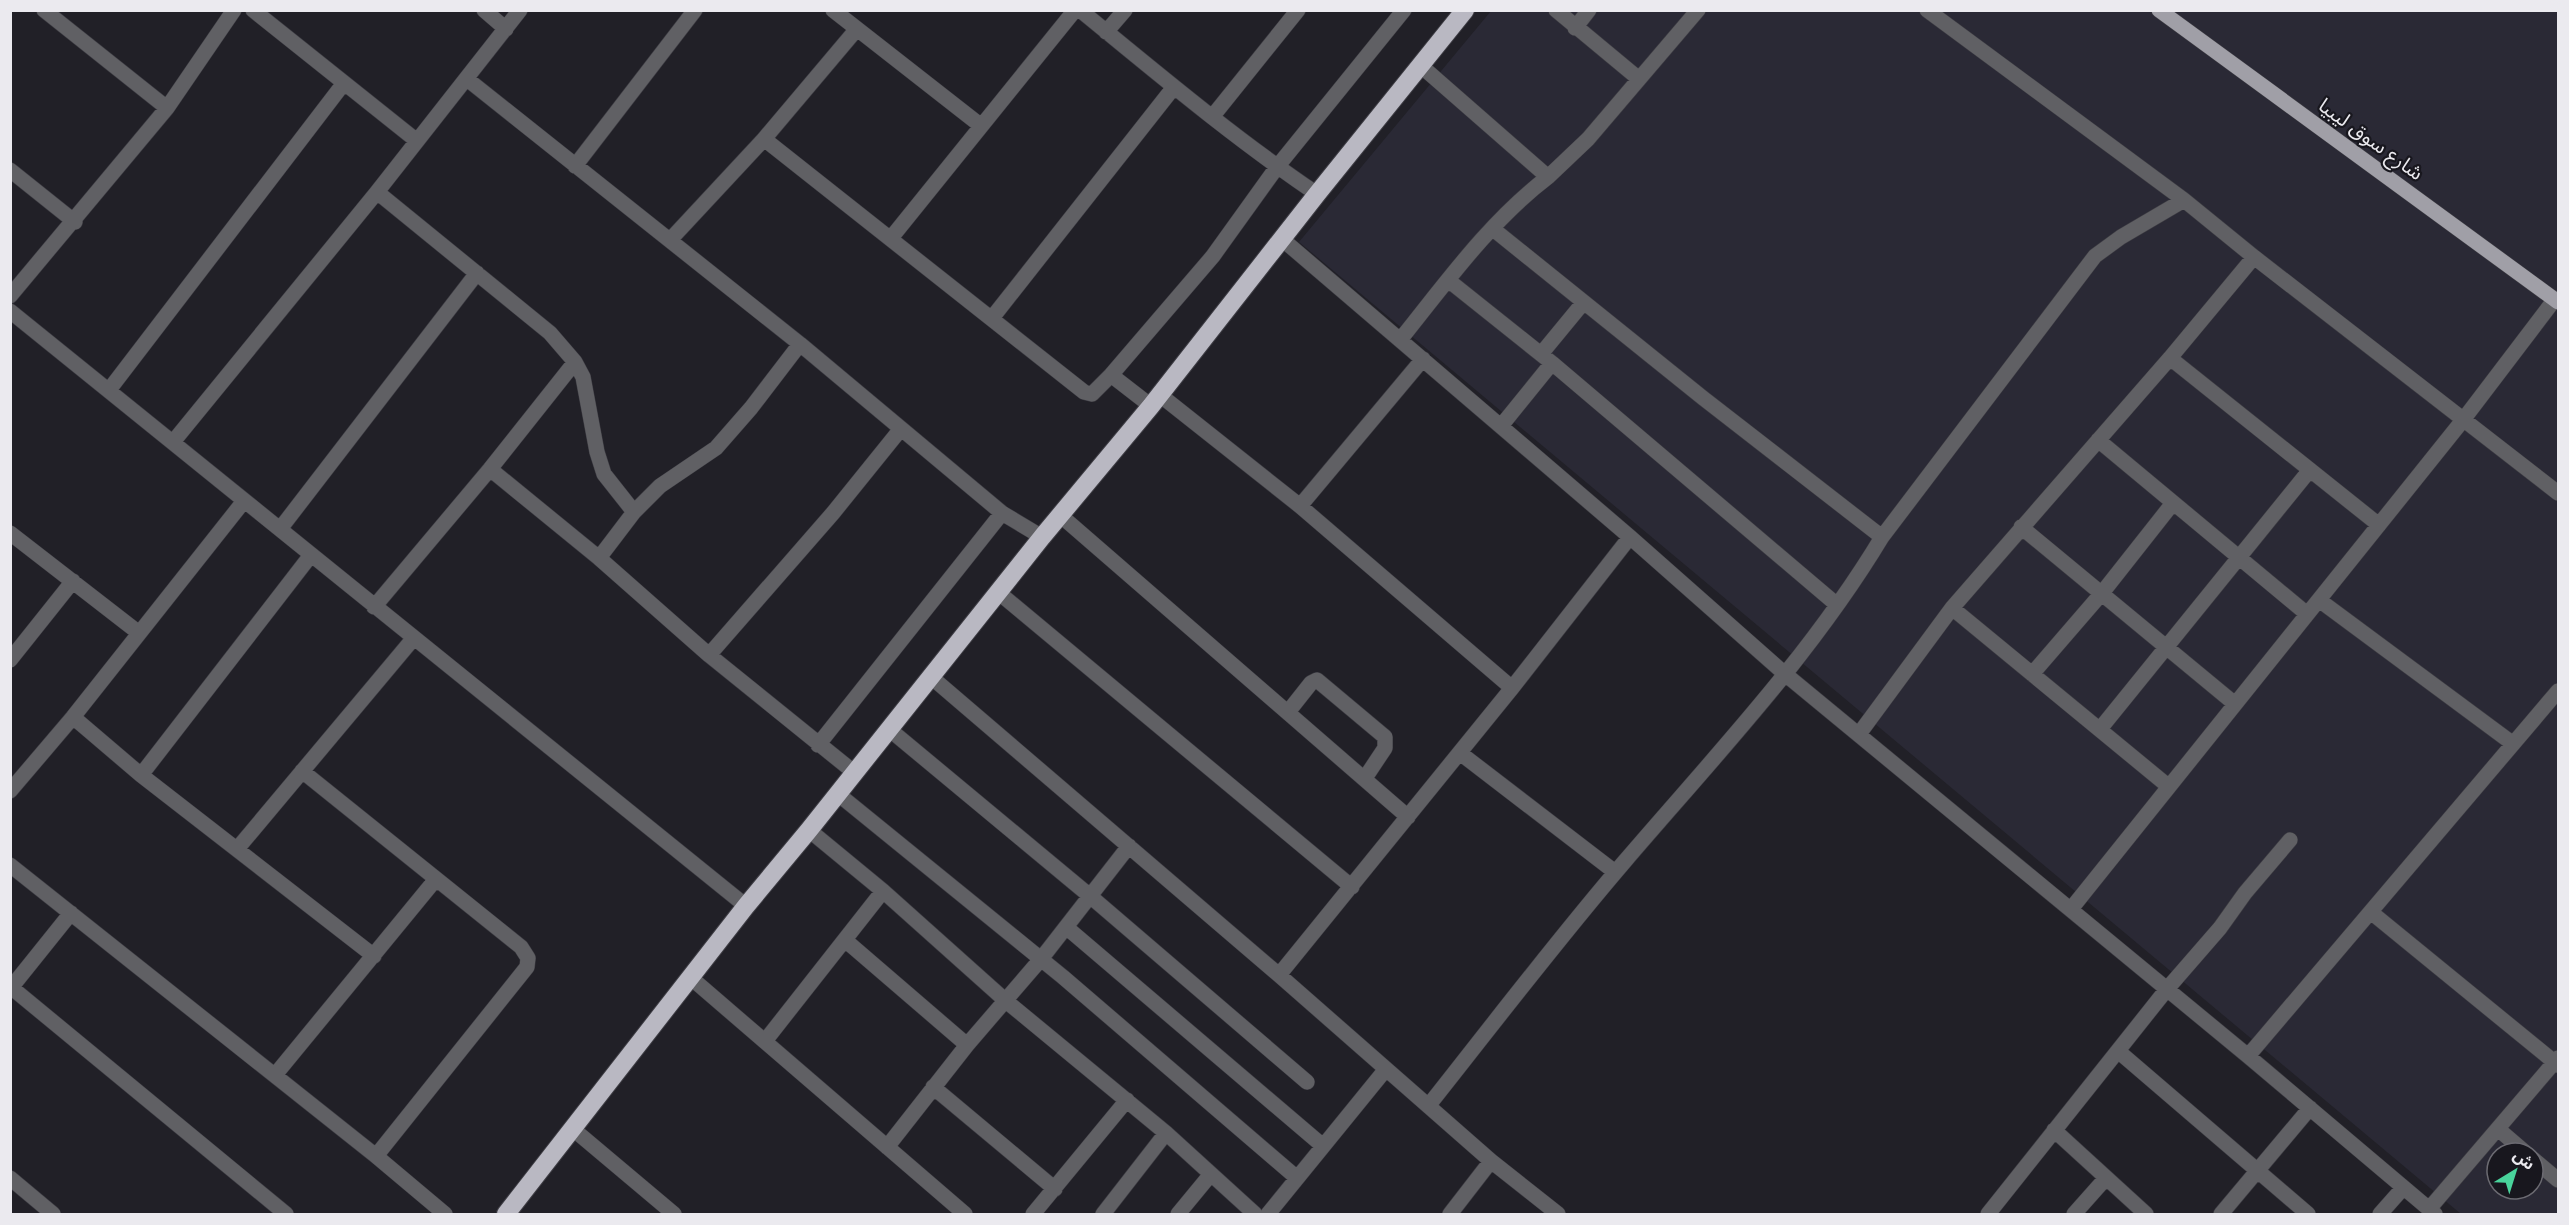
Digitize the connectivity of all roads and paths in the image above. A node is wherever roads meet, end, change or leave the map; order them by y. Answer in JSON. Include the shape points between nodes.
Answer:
{"nodes":[{"id":1,"x":44,"y":10,"type":"edge"},
{"id":2,"x":234,"y":10,"type":"edge"},
{"id":3,"x":253,"y":10,"type":"edge"},
{"id":4,"x":484,"y":10,"type":"edge"},
{"id":5,"x":520,"y":10,"type":"edge"},
{"id":6,"x":695,"y":10,"type":"edge"},
{"id":7,"x":833,"y":10,"type":"edge"},
{"id":8,"x":1075,"y":10,"type":"edge"},
{"id":9,"x":1080,"y":10,"type":"edge"},
{"id":10,"x":1125,"y":10,"type":"edge"},
{"id":11,"x":1298,"y":10,"type":"edge"},
{"id":12,"x":1404,"y":10,"type":"edge"},
{"id":13,"x":1465,"y":10,"type":"edge"},
{"id":14,"x":1556,"y":10,"type":"edge"},
{"id":15,"x":1589,"y":10,"type":"edge"},
{"id":16,"x":1698,"y":10,"type":"edge"},
{"id":17,"x":1928,"y":10,"type":"edge"},
{"id":18,"x":2159,"y":10,"type":"edge"},
{"id":19,"x":506,"y":28,"type":"junction"},
{"id":20,"x":1575,"y":28,"type":"junction"},
{"id":21,"x":856,"y":30,"type":"junction"},
{"id":22,"x":1106,"y":32,"type":"junction"},
{"id":23,"x":1420,"y":65,"type":"junction"},
{"id":24,"x":467,"y":79,"type":"junction"},
{"id":25,"x":1639,"y":79,"type":"junction"},
{"id":26,"x":344,"y":83,"type":"junction"},
{"id":27,"x":1174,"y":87,"type":"junction"},
{"id":28,"x":167,"y":108,"type":"junction"},
{"id":29,"x":1212,"y":117,"type":"junction"},
{"id":30,"x":980,"y":125,"type":"junction"},
{"id":31,"x":764,"y":139,"type":"junction"},
{"id":32,"x":417,"y":141,"type":"junction"},
{"id":33,"x":575,"y":166,"type":"junction"},
{"id":34,"x":1277,"y":167,"type":"junction"},
{"id":35,"x":10,"y":170,"type":"edge"},
{"id":36,"x":1548,"y":177,"type":"junction"},
{"id":37,"x":377,"y":192,"type":"junction"},
{"id":38,"x":1317,"y":194,"type":"junction"},
{"id":39,"x":2184,"y":200,"type":"junction"},
{"id":40,"x":75,"y":222,"type":"junction"},
{"id":41,"x":1492,"y":229,"type":"junction"},
{"id":42,"x":891,"y":238,"type":"junction"},
{"id":43,"x":1282,"y":239,"type":"junction"},
{"id":44,"x":670,"y":240,"type":"junction"},
{"id":45,"x":2254,"y":257,"type":"junction"},
{"id":46,"x":477,"y":273,"type":"junction"},
{"id":47,"x":1448,"y":280,"type":"junction"},
{"id":48,"x":10,"y":296,"type":"edge"},
{"id":49,"x":2557,"y":301,"type":"edge"},
{"id":50,"x":1583,"y":303,"type":"junction"},
{"id":51,"x":10,"y":311,"type":"edge"},
{"id":52,"x":992,"y":318,"type":"junction"},
{"id":53,"x":1400,"y":340,"type":"junction"},
{"id":54,"x":800,"y":344,"type":"junction"},
{"id":55,"x":2170,"y":358,"type":"junction"},
{"id":56,"x":1423,"y":359,"type":"junction"},
{"id":57,"x":1546,"y":359,"type":"junction"},
{"id":58,"x":575,"y":362,"type":"junction"},
{"id":59,"x":1110,"y":375,"type":"junction"},
{"id":60,"x":108,"y":390,"type":"junction"},
{"id":61,"x":1156,"y":400,"type":"junction"},
{"id":62,"x":2463,"y":420,"type":"junction"},
{"id":63,"x":1501,"y":426,"type":"junction"},
{"id":64,"x":900,"y":430,"type":"junction"},
{"id":65,"x":2098,"y":440,"type":"junction"},
{"id":66,"x":173,"y":442,"type":"junction"},
{"id":67,"x":490,"y":468,"type":"junction"},
{"id":68,"x":2309,"y":471,"type":"junction"},
{"id":69,"x":2559,"y":493,"type":"edge"},
{"id":70,"x":244,"y":501,"type":"junction"},
{"id":71,"x":2173,"y":502,"type":"junction"},
{"id":72,"x":1300,"y":506,"type":"junction"},
{"id":73,"x":634,"y":512,"type":"junction"},
{"id":74,"x":1002,"y":513,"type":"junction"},
{"id":75,"x":1060,"y":515,"type":"junction"},
{"id":76,"x":2379,"y":525,"type":"junction"},
{"id":77,"x":2021,"y":527,"type":"junction"},
{"id":78,"x":280,"y":529,"type":"junction"},
{"id":79,"x":10,"y":533,"type":"edge"},
{"id":80,"x":1042,"y":537,"type":"junction"},
{"id":81,"x":1630,"y":537,"type":"junction"},
{"id":82,"x":1882,"y":537,"type":"junction"},
{"id":83,"x":311,"y":555,"type":"junction"},
{"id":84,"x":2239,"y":557,"type":"junction"},
{"id":85,"x":599,"y":558,"type":"junction"},
{"id":86,"x":73,"y":581,"type":"junction"},
{"id":87,"x":998,"y":592,"type":"junction"},
{"id":88,"x":2102,"y":593,"type":"junction"},
{"id":89,"x":2319,"y":600,"type":"junction"},
{"id":90,"x":1836,"y":604,"type":"junction"},
{"id":91,"x":374,"y":607,"type":"junction"},
{"id":92,"x":1952,"y":608,"type":"junction"},
{"id":93,"x":2307,"y":614,"type":"junction"},
{"id":94,"x":139,"y":633,"type":"junction"},
{"id":95,"x":413,"y":639,"type":"junction"},
{"id":96,"x":2167,"y":647,"type":"junction"},
{"id":97,"x":709,"y":655,"type":"junction"},
{"id":98,"x":10,"y":660,"type":"edge"},
{"id":99,"x":1785,"y":674,"type":"junction"},
{"id":100,"x":2032,"y":674,"type":"junction"},
{"id":101,"x":930,"y":676,"type":"junction"},
{"id":102,"x":1512,"y":688,"type":"junction"},
{"id":103,"x":2559,"y":691,"type":"edge"},
{"id":104,"x":2235,"y":704,"type":"junction"},
{"id":105,"x":1288,"y":712,"type":"junction"},
{"id":106,"x":73,"y":717,"type":"junction"},
{"id":107,"x":889,"y":729,"type":"junction"},
{"id":108,"x":2100,"y":729,"type":"junction"},
{"id":109,"x":1859,"y":734,"type":"junction"},
{"id":110,"x":2512,"y":743,"type":"junction"},
{"id":111,"x":818,"y":745,"type":"junction"},
{"id":112,"x":1460,"y":753,"type":"junction"},
{"id":113,"x":302,"y":771,"type":"junction"},
{"id":114,"x":855,"y":773,"type":"junction"},
{"id":115,"x":141,"y":775,"type":"junction"},
{"id":116,"x":1365,"y":778,"type":"junction"},
{"id":117,"x":2168,"y":786,"type":"junction"},
{"id":118,"x":10,"y":791,"type":"edge"},
{"id":119,"x":838,"y":794,"type":"junction"},
{"id":120,"x":1408,"y":817,"type":"junction"},
{"id":121,"x":809,"y":830,"type":"junction"},
{"id":122,"x":2290,"y":840,"type":"dead end"},
{"id":123,"x":1129,"y":846,"type":"junction"},
{"id":124,"x":237,"y":849,"type":"junction"},
{"id":125,"x":10,"y":865,"type":"edge"},
{"id":126,"x":1615,"y":872,"type":"junction"},
{"id":127,"x":436,"y":879,"type":"junction"},
{"id":128,"x":1352,"y":887,"type":"junction"},
{"id":129,"x":883,"y":891,"type":"junction"},
{"id":130,"x":1090,"y":896,"type":"junction"},
{"id":131,"x":746,"y":906,"type":"junction"},
{"id":132,"x":2071,"y":909,"type":"junction"},
{"id":133,"x":70,"y":913,"type":"junction"},
{"id":134,"x":2372,"y":913,"type":"junction"},
{"id":135,"x":1066,"y":927,"type":"junction"},
{"id":136,"x":845,"y":940,"type":"junction"},
{"id":137,"x":374,"y":956,"type":"junction"},
{"id":138,"x":1041,"y":960,"type":"junction"},
{"id":139,"x":1279,"y":975,"type":"junction"},
{"id":140,"x":690,"y":977,"type":"junction"},
{"id":141,"x":11,"y":988,"type":"edge"},
{"id":142,"x":2168,"y":989,"type":"junction"},
{"id":143,"x":1006,"y":1001,"type":"junction"},
{"id":144,"x":765,"y":1041,"type":"junction"},
{"id":145,"x":967,"y":1045,"type":"junction"},
{"id":146,"x":2118,"y":1051,"type":"junction"},
{"id":147,"x":2248,"y":1056,"type":"junction"},
{"id":148,"x":2557,"y":1062,"type":"edge"},
{"id":149,"x":1386,"y":1069,"type":"junction"},
{"id":150,"x":275,"y":1075,"type":"junction"},
{"id":151,"x":1307,"y":1082,"type":"dead end"},
{"id":152,"x":933,"y":1087,"type":"junction"},
{"id":153,"x":1127,"y":1100,"type":"junction"},
{"id":154,"x":1429,"y":1105,"type":"junction"},
{"id":155,"x":2310,"y":1108,"type":"junction"},
{"id":156,"x":573,"y":1129,"type":"junction"},
{"id":157,"x":2498,"y":1129,"type":"junction"},
{"id":158,"x":2054,"y":1130,"type":"junction"},
{"id":159,"x":1166,"y":1133,"type":"junction"},
{"id":160,"x":2512,"y":1141,"type":"edge"},
{"id":161,"x":1323,"y":1146,"type":"junction"},
{"id":162,"x":887,"y":1147,"type":"junction"},
{"id":163,"x":376,"y":1156,"type":"junction"},
{"id":164,"x":1491,"y":1161,"type":"junction"},
{"id":165,"x":2545,"y":1169,"type":"edge"},
{"id":166,"x":2257,"y":1171,"type":"junction"},
{"id":167,"x":1211,"y":1174,"type":"junction"},
{"id":168,"x":10,"y":1178,"type":"edge"},
{"id":169,"x":1297,"y":1178,"type":"junction"},
{"id":170,"x":2106,"y":1178,"type":"junction"},
{"id":171,"x":2559,"y":1180,"type":"edge"},
{"id":172,"x":2403,"y":1188,"type":"junction"},
{"id":173,"x":1055,"y":1190,"type":"junction"},
{"id":174,"x":2432,"y":1212,"type":"edge"},
{"id":175,"x":53,"y":1215,"type":"edge"},
{"id":176,"x":286,"y":1215,"type":"edge"},
{"id":177,"x":445,"y":1215,"type":"edge"},
{"id":178,"x":506,"y":1215,"type":"edge"},
{"id":179,"x":674,"y":1215,"type":"edge"},
{"id":180,"x":964,"y":1215,"type":"edge"},
{"id":181,"x":1033,"y":1215,"type":"edge"},
{"id":182,"x":1103,"y":1215,"type":"edge"},
{"id":183,"x":1178,"y":1215,"type":"edge"},
{"id":184,"x":1256,"y":1215,"type":"edge"},
{"id":185,"x":1268,"y":1215,"type":"edge"},
{"id":186,"x":1450,"y":1215,"type":"edge"},
{"id":187,"x":1558,"y":1215,"type":"edge"},
{"id":188,"x":1988,"y":1215,"type":"edge"},
{"id":189,"x":2074,"y":1215,"type":"edge"},
{"id":190,"x":2146,"y":1215,"type":"edge"},
{"id":191,"x":2222,"y":1215,"type":"edge"},
{"id":192,"x":2308,"y":1215,"type":"edge"},
{"id":193,"x":2380,"y":1215,"type":"edge"}],
"edges":[{"from":1,"to":28,"type":"street"},
{"from":2,"to":28,"type":"street"},
{"from":3,"to":26,"type":"street"},
{"from":4,"to":19,"type":"street"},
{"from":5,"to":19,"type":"street"},
{"from":6,"to":33,"type":"street"},
{"from":7,"to":21,"type":"street"},
{"from":8,"to":30,"type":"street"},
{"from":9,"to":22,"type":"street"},
{"from":10,"to":22,"type":"street"},
{"from":11,"to":29,"type":"street"},
{"from":12,"to":34,"type":"street"},
{"from":13,"to":23,"type":"highway"},
{"from":14,"to":20,"type":"street"},
{"from":15,"to":20,"type":"street"},
{"from":16,"to":25,"type":"street"},
{"from":17,"to":39,"type":"street"},
{"from":18,"to":49,"type":"main road","name":"شارع سوق ليبيا"},
{"from":19,"to":24,"type":"street"},
{"from":20,"to":25,"type":"street"},
{"from":21,"to":30,"type":"street"},
{"from":21,"to":31,"type":"street"},
{"from":22,"to":27,"type":"street"},
{"from":23,"to":36,"type":"street"},
{"from":23,"to":38,"type":"highway"},
{"from":24,"to":32,"type":"street"},
{"from":24,"to":33,"type":"street"},
{"from":25,"to":36,"type":"street","via":[[1588,139]]},
{"from":26,"to":32,"type":"street"},
{"from":26,"to":60,"type":"street"},
{"from":27,"to":29,"type":"street"},
{"from":27,"to":52,"type":"street"},
{"from":28,"to":40,"type":"street"},
{"from":29,"to":34,"type":"street"},
{"from":30,"to":42,"type":"street"},
{"from":31,"to":42,"type":"street"},
{"from":31,"to":44,"type":"street"},
{"from":32,"to":37,"type":"street"},
{"from":33,"to":44,"type":"street"},
{"from":34,"to":38,"type":"street"},
{"from":34,"to":59,"type":"street","via":[[1213,256]]},
{"from":35,"to":40,"type":"street"},
{"from":36,"to":41,"type":"street"},
{"from":37,"to":46,"type":"street"},
{"from":37,"to":66,"type":"street"},
{"from":38,"to":43,"type":"highway"},
{"from":39,"to":45,"type":"street"},
{"from":39,"to":82,"type":"street","via":[[2095,256]]},
{"from":40,"to":48,"type":"street"},
{"from":41,"to":47,"type":"street"},
{"from":41,"to":50,"type":"street"},
{"from":42,"to":52,"type":"street"},
{"from":43,"to":53,"type":"street"},
{"from":43,"to":61,"type":"highway"},
{"from":44,"to":54,"type":"street"},
{"from":45,"to":55,"type":"street"},
{"from":45,"to":62,"type":"street"},
{"from":46,"to":58,"type":"street","via":[[550,333]]},
{"from":46,"to":78,"type":"street"},
{"from":47,"to":53,"type":"street"},
{"from":47,"to":57,"type":"street"},
{"from":49,"to":62,"type":"street"},
{"from":50,"to":57,"type":"street"},
{"from":50,"to":82,"type":"street"},
{"from":51,"to":60,"type":"street"},
{"from":52,"to":59,"type":"street","via":[[1088,394],[1095,392]]},
{"from":53,"to":56,"type":"street"},
{"from":54,"to":64,"type":"street"},
{"from":54,"to":73,"type":"street","via":[[716,448],[660,486]]},
{"from":55,"to":65,"type":"street"},
{"from":55,"to":68,"type":"street"},
{"from":56,"to":63,"type":"street"},
{"from":56,"to":72,"type":"street"},
{"from":57,"to":63,"type":"street"},
{"from":57,"to":90,"type":"street"},
{"from":58,"to":67,"type":"street"},
{"from":58,"to":73,"type":"street","via":[[583,377],[600,465],[608,482]]},
{"from":59,"to":61,"type":"street"},
{"from":60,"to":66,"type":"street"},
{"from":61,"to":72,"type":"street"},
{"from":61,"to":75,"type":"highway"},
{"from":62,"to":69,"type":"street"},
{"from":62,"to":76,"type":"street"},
{"from":63,"to":81,"type":"street"},
{"from":64,"to":74,"type":"street"},
{"from":64,"to":97,"type":"street"},
{"from":65,"to":71,"type":"street"},
{"from":65,"to":77,"type":"street"},
{"from":66,"to":70,"type":"street"},
{"from":67,"to":85,"type":"street"},
{"from":67,"to":91,"type":"street"},
{"from":68,"to":76,"type":"street"},
{"from":68,"to":84,"type":"street"},
{"from":70,"to":78,"type":"street"},
{"from":70,"to":94,"type":"street"},
{"from":71,"to":84,"type":"street"},
{"from":71,"to":88,"type":"street"},
{"from":72,"to":102,"type":"street"},
{"from":73,"to":85,"type":"street"},
{"from":74,"to":80,"type":"street"},
{"from":74,"to":111,"type":"street"},
{"from":75,"to":80,"type":"highway"},
{"from":75,"to":105,"type":"street"},
{"from":76,"to":89,"type":"street"},
{"from":77,"to":88,"type":"street"},
{"from":77,"to":92,"type":"street"},
{"from":78,"to":83,"type":"street"},
{"from":79,"to":86,"type":"street"},
{"from":80,"to":87,"type":"highway"},
{"from":81,"to":99,"type":"street"},
{"from":81,"to":102,"type":"street"},
{"from":82,"to":90,"type":"street"},
{"from":83,"to":91,"type":"street"},
{"from":83,"to":115,"type":"street"},
{"from":84,"to":93,"type":"street"},
{"from":84,"to":96,"type":"street"},
{"from":85,"to":97,"type":"street"},
{"from":86,"to":94,"type":"street"},
{"from":86,"to":98,"type":"street"},
{"from":87,"to":101,"type":"highway"},
{"from":87,"to":128,"type":"street"},
{"from":88,"to":96,"type":"street"},
{"from":88,"to":100,"type":"street"},
{"from":89,"to":93,"type":"street"},
{"from":89,"to":110,"type":"street"},
{"from":90,"to":99,"type":"street"},
{"from":91,"to":95,"type":"street"},
{"from":92,"to":100,"type":"street"},
{"from":92,"to":109,"type":"street"},
{"from":93,"to":104,"type":"street"},
{"from":94,"to":106,"type":"street"},
{"from":95,"to":113,"type":"street"},
{"from":95,"to":131,"type":"street"},
{"from":96,"to":104,"type":"street"},
{"from":96,"to":108,"type":"street"},
{"from":97,"to":111,"type":"street"},
{"from":99,"to":109,"type":"street"},
{"from":99,"to":126,"type":"street"},
{"from":100,"to":108,"type":"street"},
{"from":101,"to":107,"type":"highway"},
{"from":101,"to":123,"type":"street"},
{"from":102,"to":112,"type":"street"},
{"from":103,"to":110,"type":"street"},
{"from":104,"to":117,"type":"street"},
{"from":105,"to":116,"type":"street"},
{"from":105,"to":116,"type":"street","via":[[1317,680],[1385,737],[1385,748]]},
{"from":106,"to":115,"type":"street"},
{"from":106,"to":118,"type":"street"},
{"from":107,"to":114,"type":"highway"},
{"from":107,"to":130,"type":"street"},
{"from":108,"to":117,"type":"street"},
{"from":109,"to":132,"type":"street"},
{"from":110,"to":134,"type":"street"},
{"from":111,"to":114,"type":"street"},
{"from":112,"to":120,"type":"street"},
{"from":112,"to":126,"type":"street"},
{"from":113,"to":124,"type":"street"},
{"from":113,"to":127,"type":"street"},
{"from":114,"to":119,"type":"highway"},
{"from":115,"to":124,"type":"street"},
{"from":116,"to":120,"type":"street"},
{"from":117,"to":132,"type":"street"},
{"from":119,"to":121,"type":"highway"},
{"from":119,"to":138,"type":"street"},
{"from":120,"to":128,"type":"street"},
{"from":121,"to":129,"type":"street"},
{"from":121,"to":131,"type":"highway"},
{"from":122,"to":142,"type":"street"},
{"from":123,"to":130,"type":"street"},
{"from":123,"to":139,"type":"street"},
{"from":124,"to":137,"type":"street"},
{"from":125,"to":133,"type":"street"},
{"from":126,"to":154,"type":"street"},
{"from":127,"to":137,"type":"street"},
{"from":127,"to":163,"type":"street","via":[[521,947],[528,958],[527,967]]},
{"from":128,"to":139,"type":"street"},
{"from":129,"to":136,"type":"street"},
{"from":129,"to":143,"type":"street"},
{"from":130,"to":135,"type":"street"},
{"from":130,"to":151,"type":"street"},
{"from":131,"to":140,"type":"highway"},
{"from":132,"to":142,"type":"street"},
{"from":133,"to":141,"type":"street"},
{"from":133,"to":150,"type":"street"},
{"from":134,"to":147,"type":"street"},
{"from":134,"to":148,"type":"street"},
{"from":135,"to":138,"type":"street"},
{"from":135,"to":161,"type":"street"},
{"from":136,"to":144,"type":"street"},
{"from":136,"to":145,"type":"street"},
{"from":137,"to":150,"type":"street"},
{"from":138,"to":143,"type":"street"},
{"from":138,"to":169,"type":"street"},
{"from":139,"to":149,"type":"street"},
{"from":140,"to":144,"type":"street"},
{"from":140,"to":156,"type":"highway"},
{"from":141,"to":176,"type":"street"},
{"from":142,"to":146,"type":"street"},
{"from":142,"to":147,"type":"street"},
{"from":143,"to":145,"type":"street"},
{"from":143,"to":153,"type":"street"},
{"from":144,"to":162,"type":"street"},
{"from":145,"to":152,"type":"street"},
{"from":146,"to":158,"type":"street"},
{"from":146,"to":166,"type":"street"},
{"from":147,"to":155,"type":"street"},
{"from":148,"to":157,"type":"street"},
{"from":149,"to":154,"type":"street"},
{"from":149,"to":161,"type":"street"},
{"from":150,"to":163,"type":"street"},
{"from":152,"to":162,"type":"street"},
{"from":152,"to":173,"type":"street"},
{"from":153,"to":159,"type":"street"},
{"from":153,"to":173,"type":"street"},
{"from":154,"to":164,"type":"street"},
{"from":155,"to":166,"type":"street"},
{"from":155,"to":172,"type":"street"},
{"from":156,"to":178,"type":"highway"},
{"from":156,"to":179,"type":"street"},
{"from":157,"to":160,"type":"street"},
{"from":157,"to":174,"type":"street"},
{"from":158,"to":170,"type":"street"},
{"from":158,"to":188,"type":"street"},
{"from":159,"to":167,"type":"street"},
{"from":159,"to":182,"type":"street"},
{"from":161,"to":169,"type":"street"},
{"from":162,"to":180,"type":"street"},
{"from":163,"to":177,"type":"street"},
{"from":164,"to":186,"type":"street"},
{"from":164,"to":187,"type":"street"},
{"from":165,"to":171,"type":"street"},
{"from":166,"to":191,"type":"street"},
{"from":166,"to":192,"type":"street"},
{"from":167,"to":183,"type":"street"},
{"from":167,"to":184,"type":"street"},
{"from":168,"to":175,"type":"street"},
{"from":169,"to":185,"type":"street"},
{"from":170,"to":189,"type":"street"},
{"from":170,"to":190,"type":"street"},
{"from":172,"to":174,"type":"street"},
{"from":172,"to":193,"type":"street"},
{"from":173,"to":181,"type":"street"}]}
